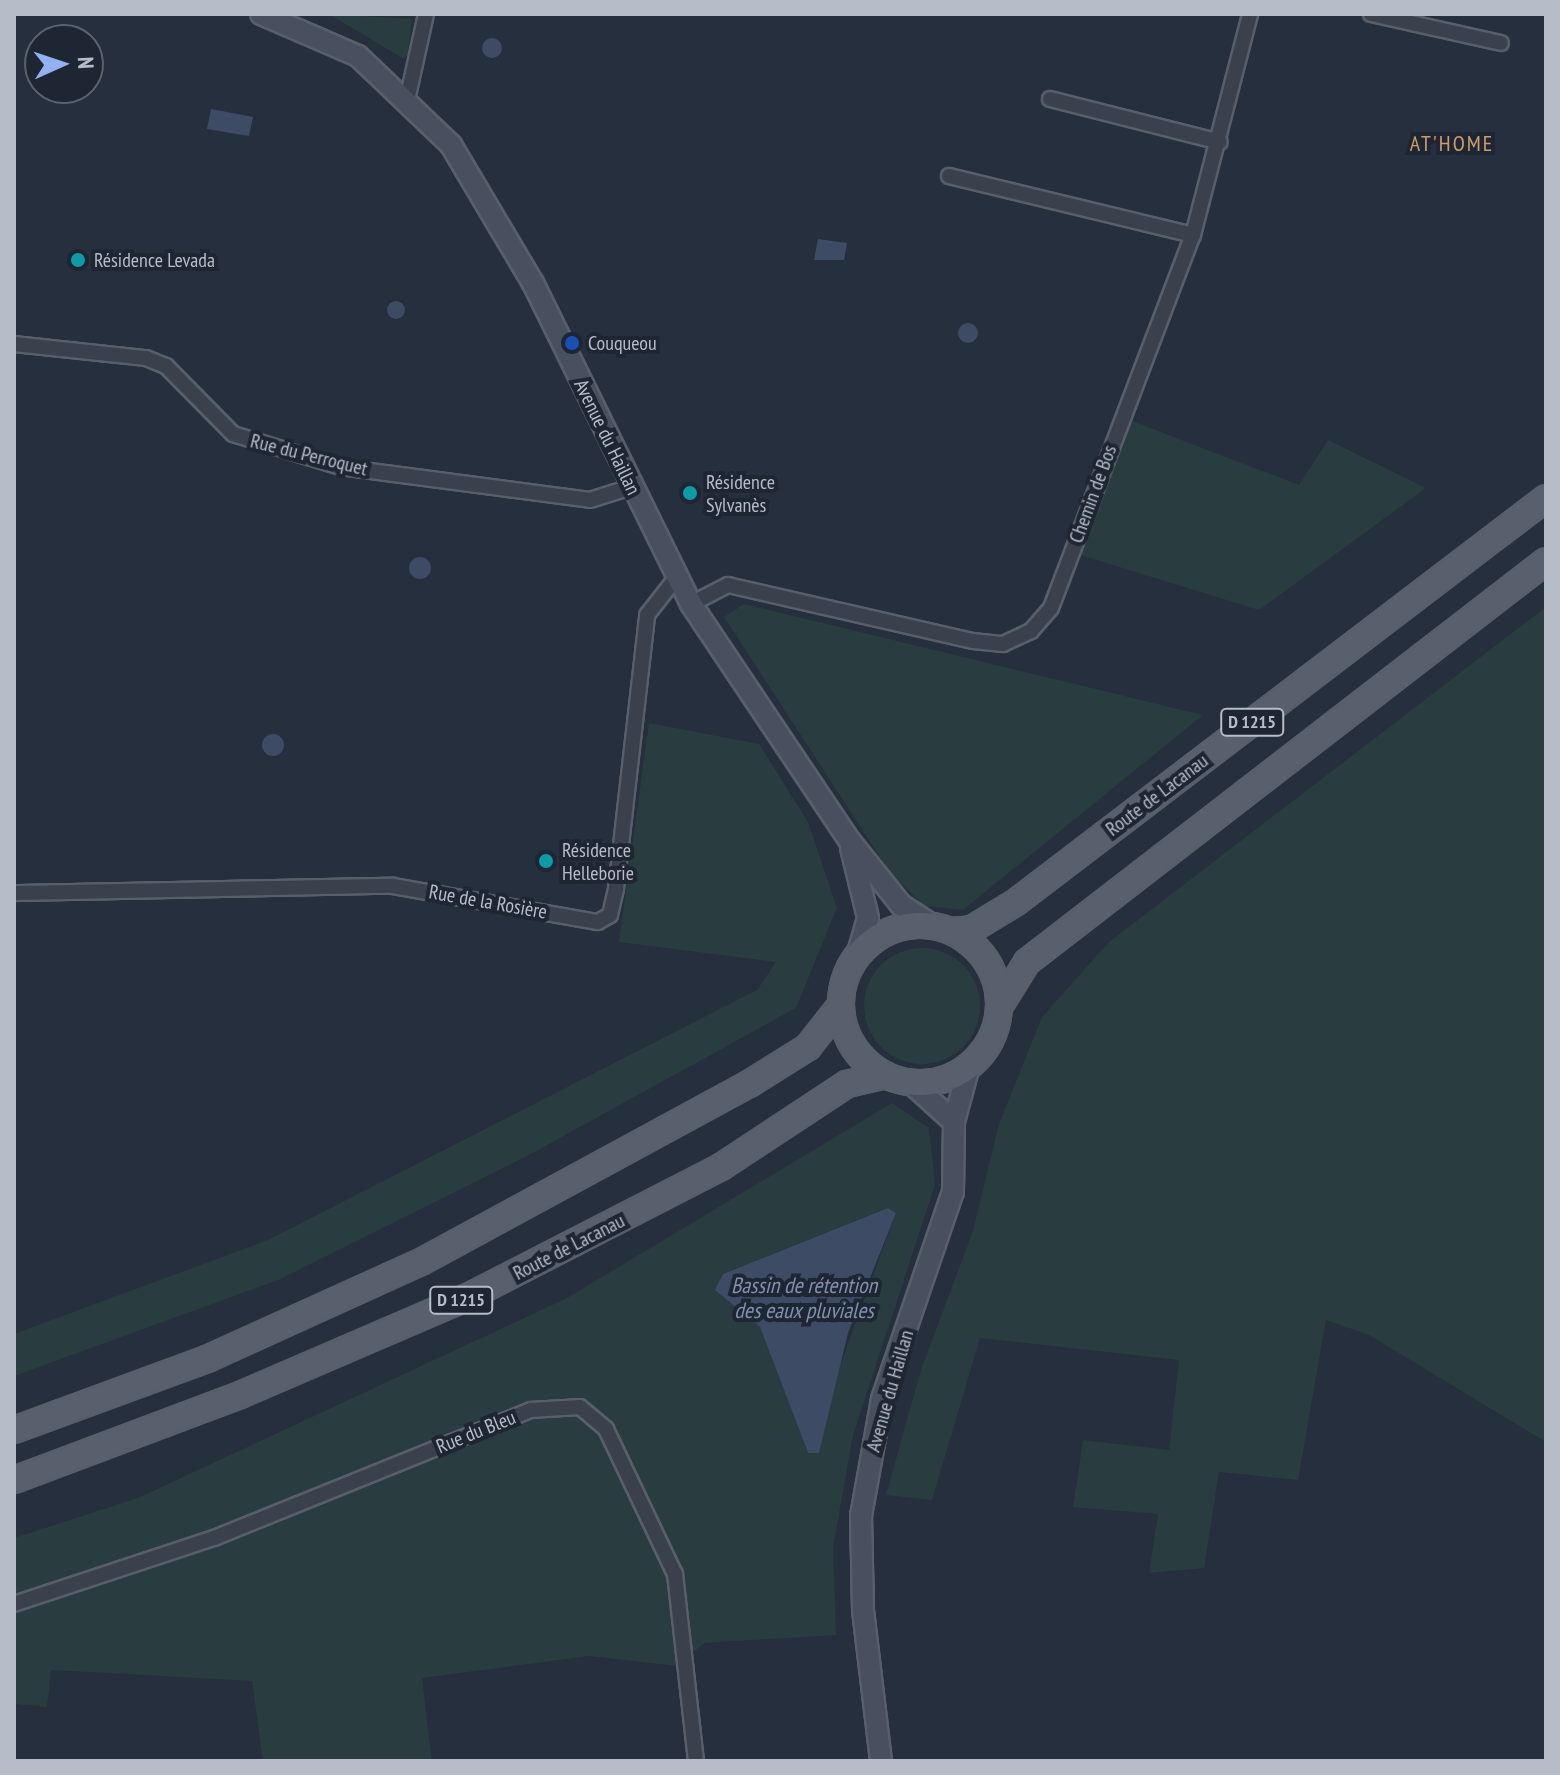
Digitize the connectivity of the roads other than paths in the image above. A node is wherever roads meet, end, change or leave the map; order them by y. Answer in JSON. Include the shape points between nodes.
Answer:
{"nodes":[{"id":1,"x":426,"y":14,"type":"edge"},
{"id":2,"x":1250,"y":14,"type":"edge"},
{"id":3,"x":1371,"y":14,"type":"edge"},
{"id":4,"x":265,"y":15,"type":"edge"},
{"id":5,"x":1501,"y":43,"type":"dead end"},
{"id":6,"x":408,"y":96,"type":"junction"},
{"id":7,"x":1050,"y":99,"type":"dead end"},
{"id":8,"x":1220,"y":142,"type":"junction"},
{"id":9,"x":949,"y":176,"type":"dead end"},
{"id":10,"x":1193,"y":235,"type":"junction"},
{"id":11,"x":14,"y":344,"type":"edge"},
{"id":12,"x":631,"y":487,"type":"junction"},
{"id":13,"x":1546,"y":498,"type":"edge"},
{"id":14,"x":1546,"y":561,"type":"edge"},
{"id":15,"x":676,"y":578,"type":"junction"},
{"id":16,"x":691,"y":604,"type":"junction"},
{"id":17,"x":849,"y":840,"type":"junction"},
{"id":18,"x":14,"y":893,"type":"edge"},
{"id":19,"x":942,"y":928,"type":"junction"},
{"id":20,"x":858,"y":954,"type":"junction"},
{"id":21,"x":841,"y":1005,"type":"junction"},
{"id":22,"x":999,"y":1007,"type":"junction"},
{"id":23,"x":969,"y":1066,"type":"junction"},
{"id":24,"x":885,"y":1075,"type":"junction"},
{"id":25,"x":910,"y":1082,"type":"junction"},
{"id":26,"x":954,"y":1122,"type":"junction"},
{"id":27,"x":14,"y":1430,"type":"edge"},
{"id":28,"x":14,"y":1480,"type":"edge"},
{"id":29,"x":14,"y":1604,"type":"edge"},
{"id":30,"x":696,"y":1761,"type":"edge"},
{"id":31,"x":881,"y":1761,"type":"edge"}],
"edges":[{"from":1,"to":6,"type":"street"},
{"from":2,"to":8,"type":"street","name":"Chemin de Bos"},
{"from":3,"to":5,"type":"street"},
{"from":4,"to":6,"type":"street","name":"Avenue du Haillan","via":[[358,56]]},
{"from":6,"to":12,"type":"street","name":"Avenue du Haillan","via":[[488,202]]},
{"from":7,"to":8,"type":"street"},
{"from":8,"to":10,"type":"street","name":"Chemin de Bos"},
{"from":9,"to":10,"type":"street"},
{"from":10,"to":16,"type":"street","name":"Chemin de Bos","via":[[1051,608],[1031,631],[1003,644],[973,641],[728,585]]},
{"from":11,"to":12,"type":"street","name":"Rue du Perroquet","via":[[146,358],[166,366],[233,434],[340,467],[590,500]]},
{"from":12,"to":15,"type":"street","name":"Avenue du Haillan"},
{"from":13,"to":19,"type":"main road","name":"Route de Lacanau","number":"D 1215","via":[[1015,903],[972,929]]},
{"from":14,"to":22,"type":"main road","number":"D 1215","via":[[1027,962]]},
{"from":15,"to":16,"type":"street","name":"Avenue du Haillan"},
{"from":15,"to":18,"type":"street","name":"Rue de la Rosière","via":[[649,605],[616,889],[610,915],[598,922],[393,886]]},
{"from":16,"to":17,"type":"street","name":"Avenue du Haillan"},
{"from":17,"to":19,"type":"street","name":"Avenue du Haillan","via":[[901,905]]},
{"from":17,"to":20,"type":"street","name":"Avenue du Haillan","via":[[867,902]]},
{"from":19,"to":20,"type":"main road","via":[[892,930]]},
{"from":19,"to":22,"type":"main road","via":[[987,962]]},
{"from":20,"to":21,"type":"main road"},
{"from":21,"to":24,"type":"main road","via":[[853,1046]]},
{"from":21,"to":27,"type":"main road","number":"D 1215","via":[[808,1047],[749,1084],[421,1262],[207,1359]]},
{"from":22,"to":23,"type":"main road","via":[[984,1050]]},
{"from":23,"to":25,"type":"main road"},
{"from":23,"to":26,"type":"street","name":"Avenue du Haillan"},
{"from":24,"to":25,"type":"main road"},
{"from":24,"to":28,"type":"main road","name":"Route de Lacanau","number":"D 1215","via":[[847,1084],[721,1167],[474,1294],[240,1395]]},
{"from":25,"to":26,"type":"street"},
{"from":26,"to":31,"type":"street","name":"Avenue du Haillan","via":[[953,1192],[882,1399],[861,1516],[863,1610]]},
{"from":29,"to":30,"type":"street","name":"Rue du Bleu","via":[[214,1538],[531,1410],[580,1407],[606,1429],[675,1574]]}]}
